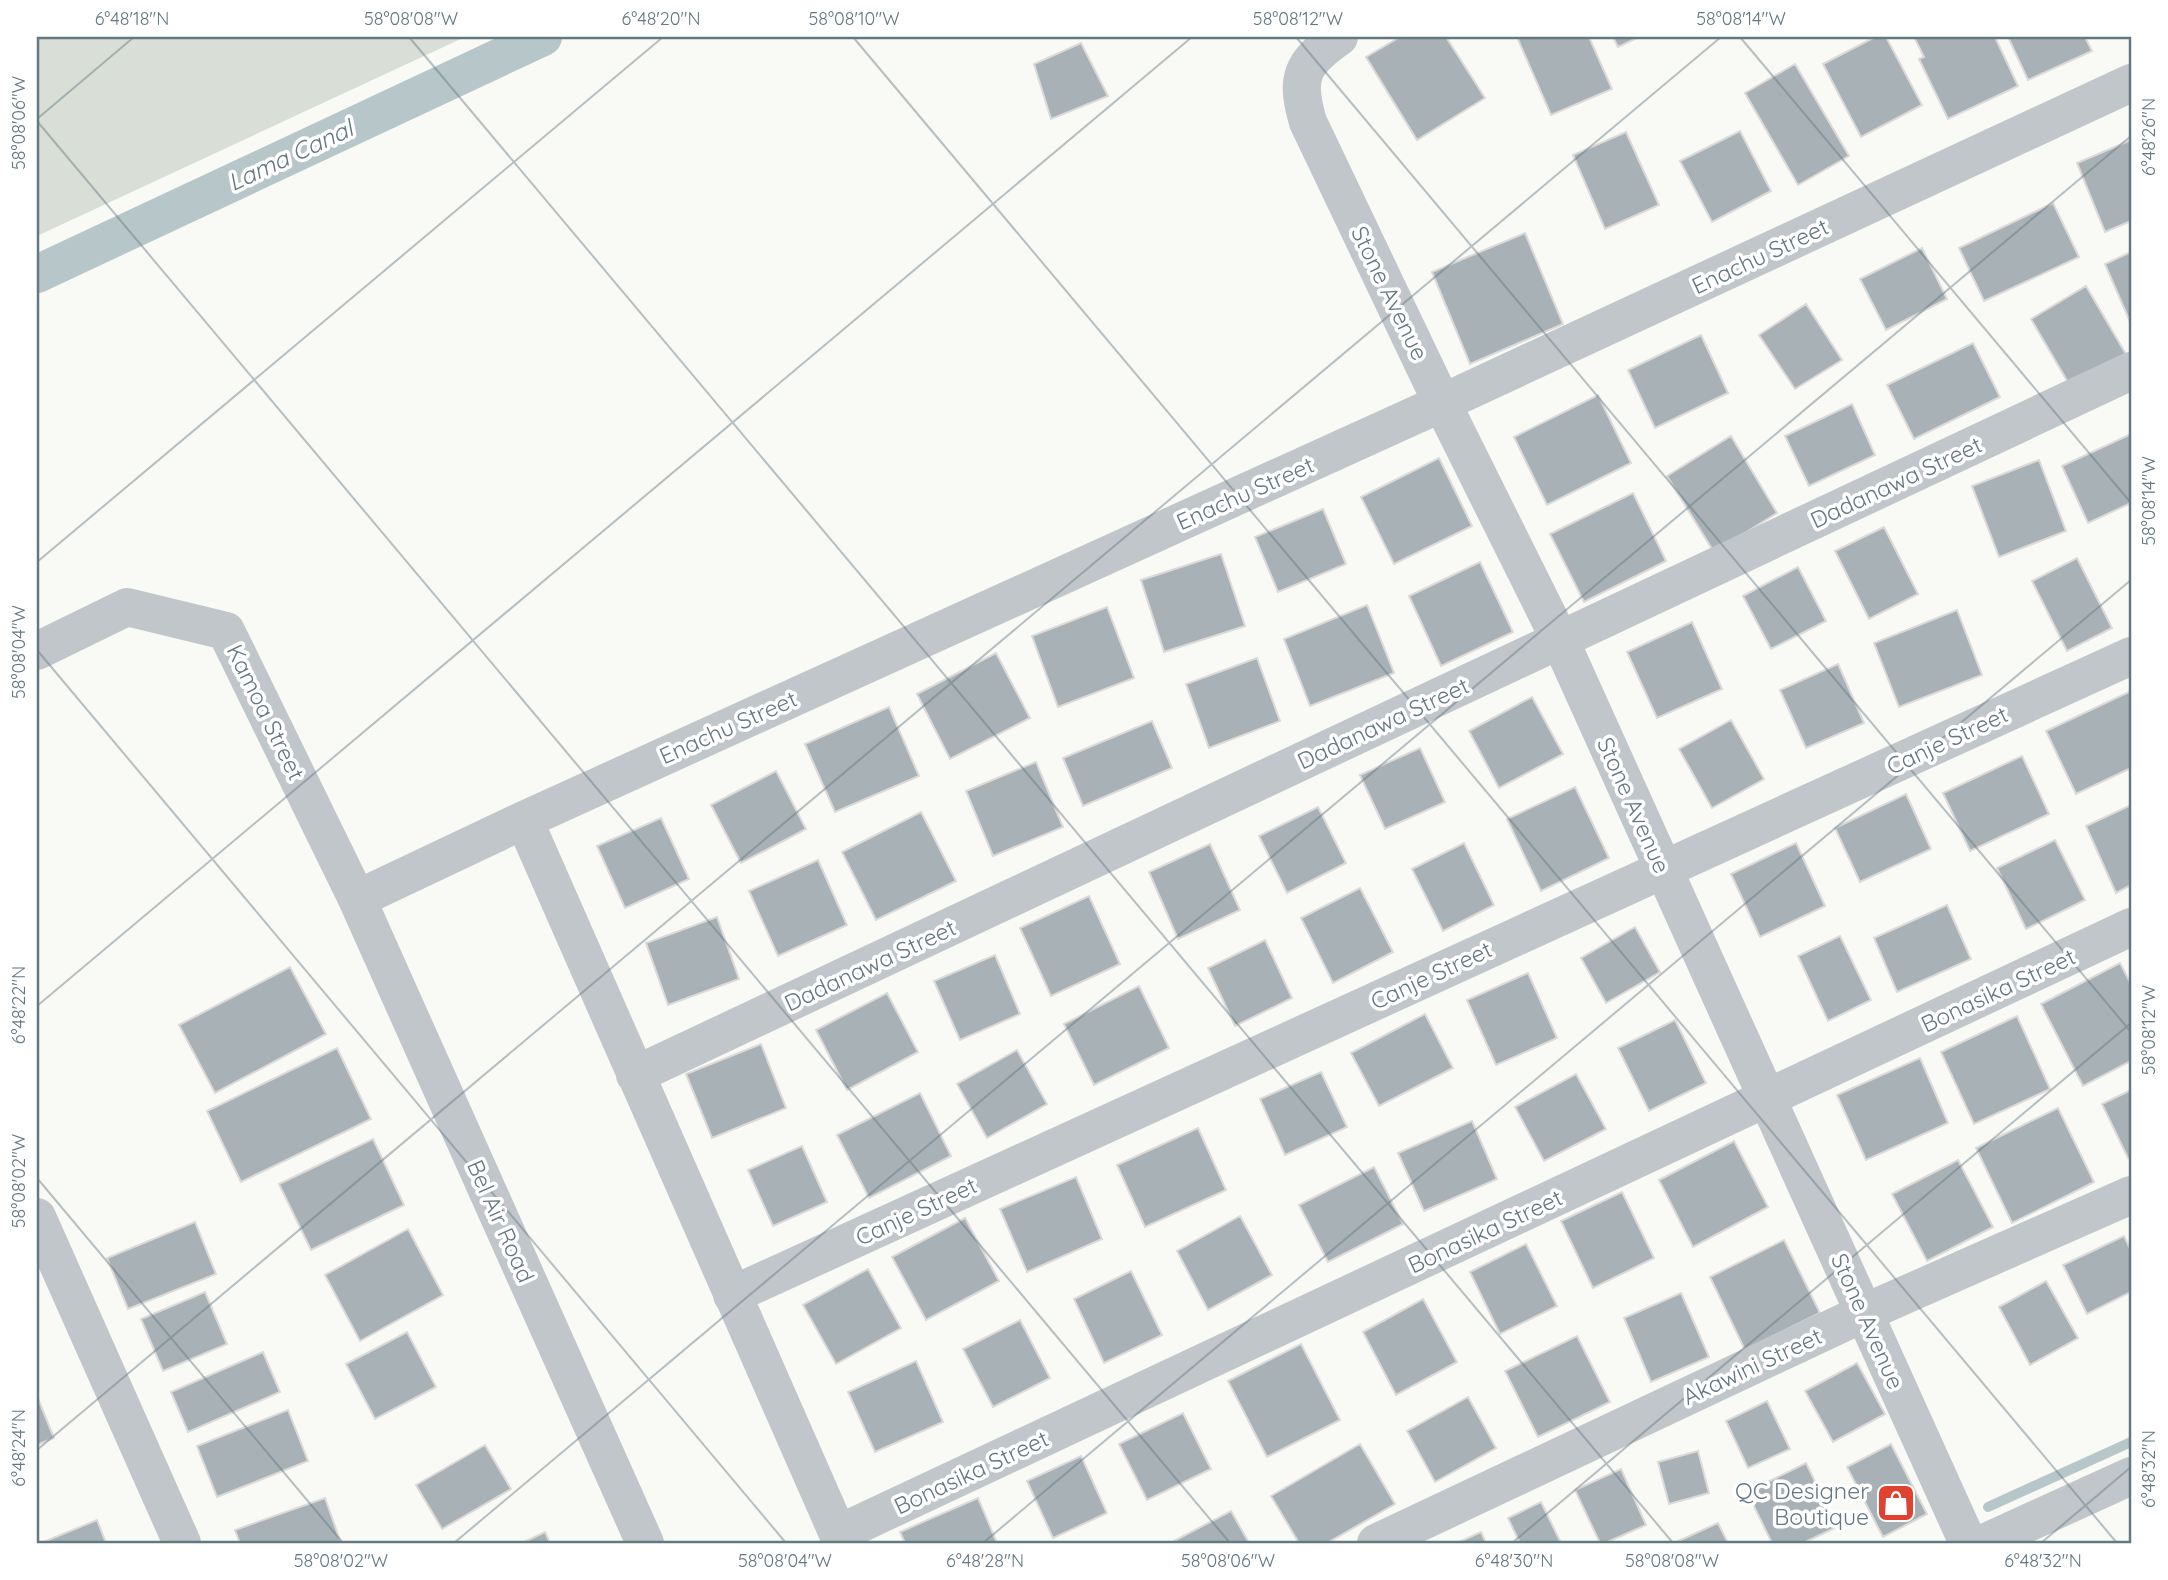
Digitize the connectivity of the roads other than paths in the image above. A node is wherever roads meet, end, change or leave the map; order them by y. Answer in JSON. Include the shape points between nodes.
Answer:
{"nodes":[{"id":1,"x":1339,"y":37,"type":"edge"},
{"id":2,"x":2131,"y":83,"type":"edge"},
{"id":3,"x":2131,"y":371,"type":"edge"},
{"id":4,"x":1442,"y":403,"type":"junction"},
{"id":5,"x":1560,"y":640,"type":"junction"},
{"id":6,"x":37,"y":650,"type":"edge"},
{"id":7,"x":2131,"y":656,"type":"edge"},
{"id":8,"x":524,"y":820,"type":"junction"},
{"id":9,"x":1663,"y":869,"type":"junction"},
{"id":10,"x":357,"y":900,"type":"junction"},
{"id":11,"x":2131,"y":927,"type":"edge"},
{"id":12,"x":635,"y":1075,"type":"junction"},
{"id":13,"x":1767,"y":1098,"type":"junction"},
{"id":14,"x":2131,"y":1195,"type":"edge"},
{"id":15,"x":37,"y":1217,"type":"edge"},
{"id":16,"x":732,"y":1295,"type":"junction"},
{"id":17,"x":1864,"y":1313,"type":"junction"},
{"id":18,"x":2131,"y":1476,"type":"edge"},
{"id":19,"x":840,"y":1539,"type":"edge"},
{"id":20,"x":182,"y":1543,"type":"edge"},
{"id":21,"x":645,"y":1543,"type":"edge"},
{"id":22,"x":1377,"y":1543,"type":"edge"},
{"id":23,"x":1968,"y":1543,"type":"edge"},
{"id":24,"x":1984,"y":1543,"type":"edge"}],
"edges":[{"from":1,"to":4,"type":"street","name":"Stone Avenue","via":[[1304,70],[1300,96],[1308,122]]},
{"from":2,"to":4,"type":"street","name":"Enachu Street"},
{"from":3,"to":5,"type":"street","name":"Dadanawa Street"},
{"from":4,"to":5,"type":"street","name":"Stone Avenue"},
{"from":4,"to":8,"type":"street","name":"Enachu Street"},
{"from":5,"to":9,"type":"street","name":"Stone Avenue"},
{"from":5,"to":12,"type":"street","name":"Dadanawa Street"},
{"from":6,"to":10,"type":"street","name":"Kamoa Street","via":[[127,607],[226,631]]},
{"from":7,"to":9,"type":"street","name":"Canje Street"},
{"from":8,"to":10,"type":"street","name":"Enachu Street"},
{"from":8,"to":12,"type":"street"},
{"from":9,"to":13,"type":"street","name":"Stone Avenue"},
{"from":9,"to":16,"type":"street","name":"Canje Street"},
{"from":10,"to":21,"type":"street","name":"Bel Air Road"},
{"from":11,"to":13,"type":"street","name":"Bonasika Street"},
{"from":12,"to":16,"type":"street"},
{"from":13,"to":17,"type":"street","name":"Stone Avenue"},
{"from":13,"to":19,"type":"street","name":"Bonasika Street"},
{"from":14,"to":17,"type":"street","name":"Akawini Street"},
{"from":15,"to":20,"type":"street"},
{"from":16,"to":19,"type":"street"},
{"from":17,"to":22,"type":"street","name":"Akawini Street"},
{"from":17,"to":23,"type":"street","name":"Stone Avenue"},
{"from":18,"to":24,"type":"street"}]}
